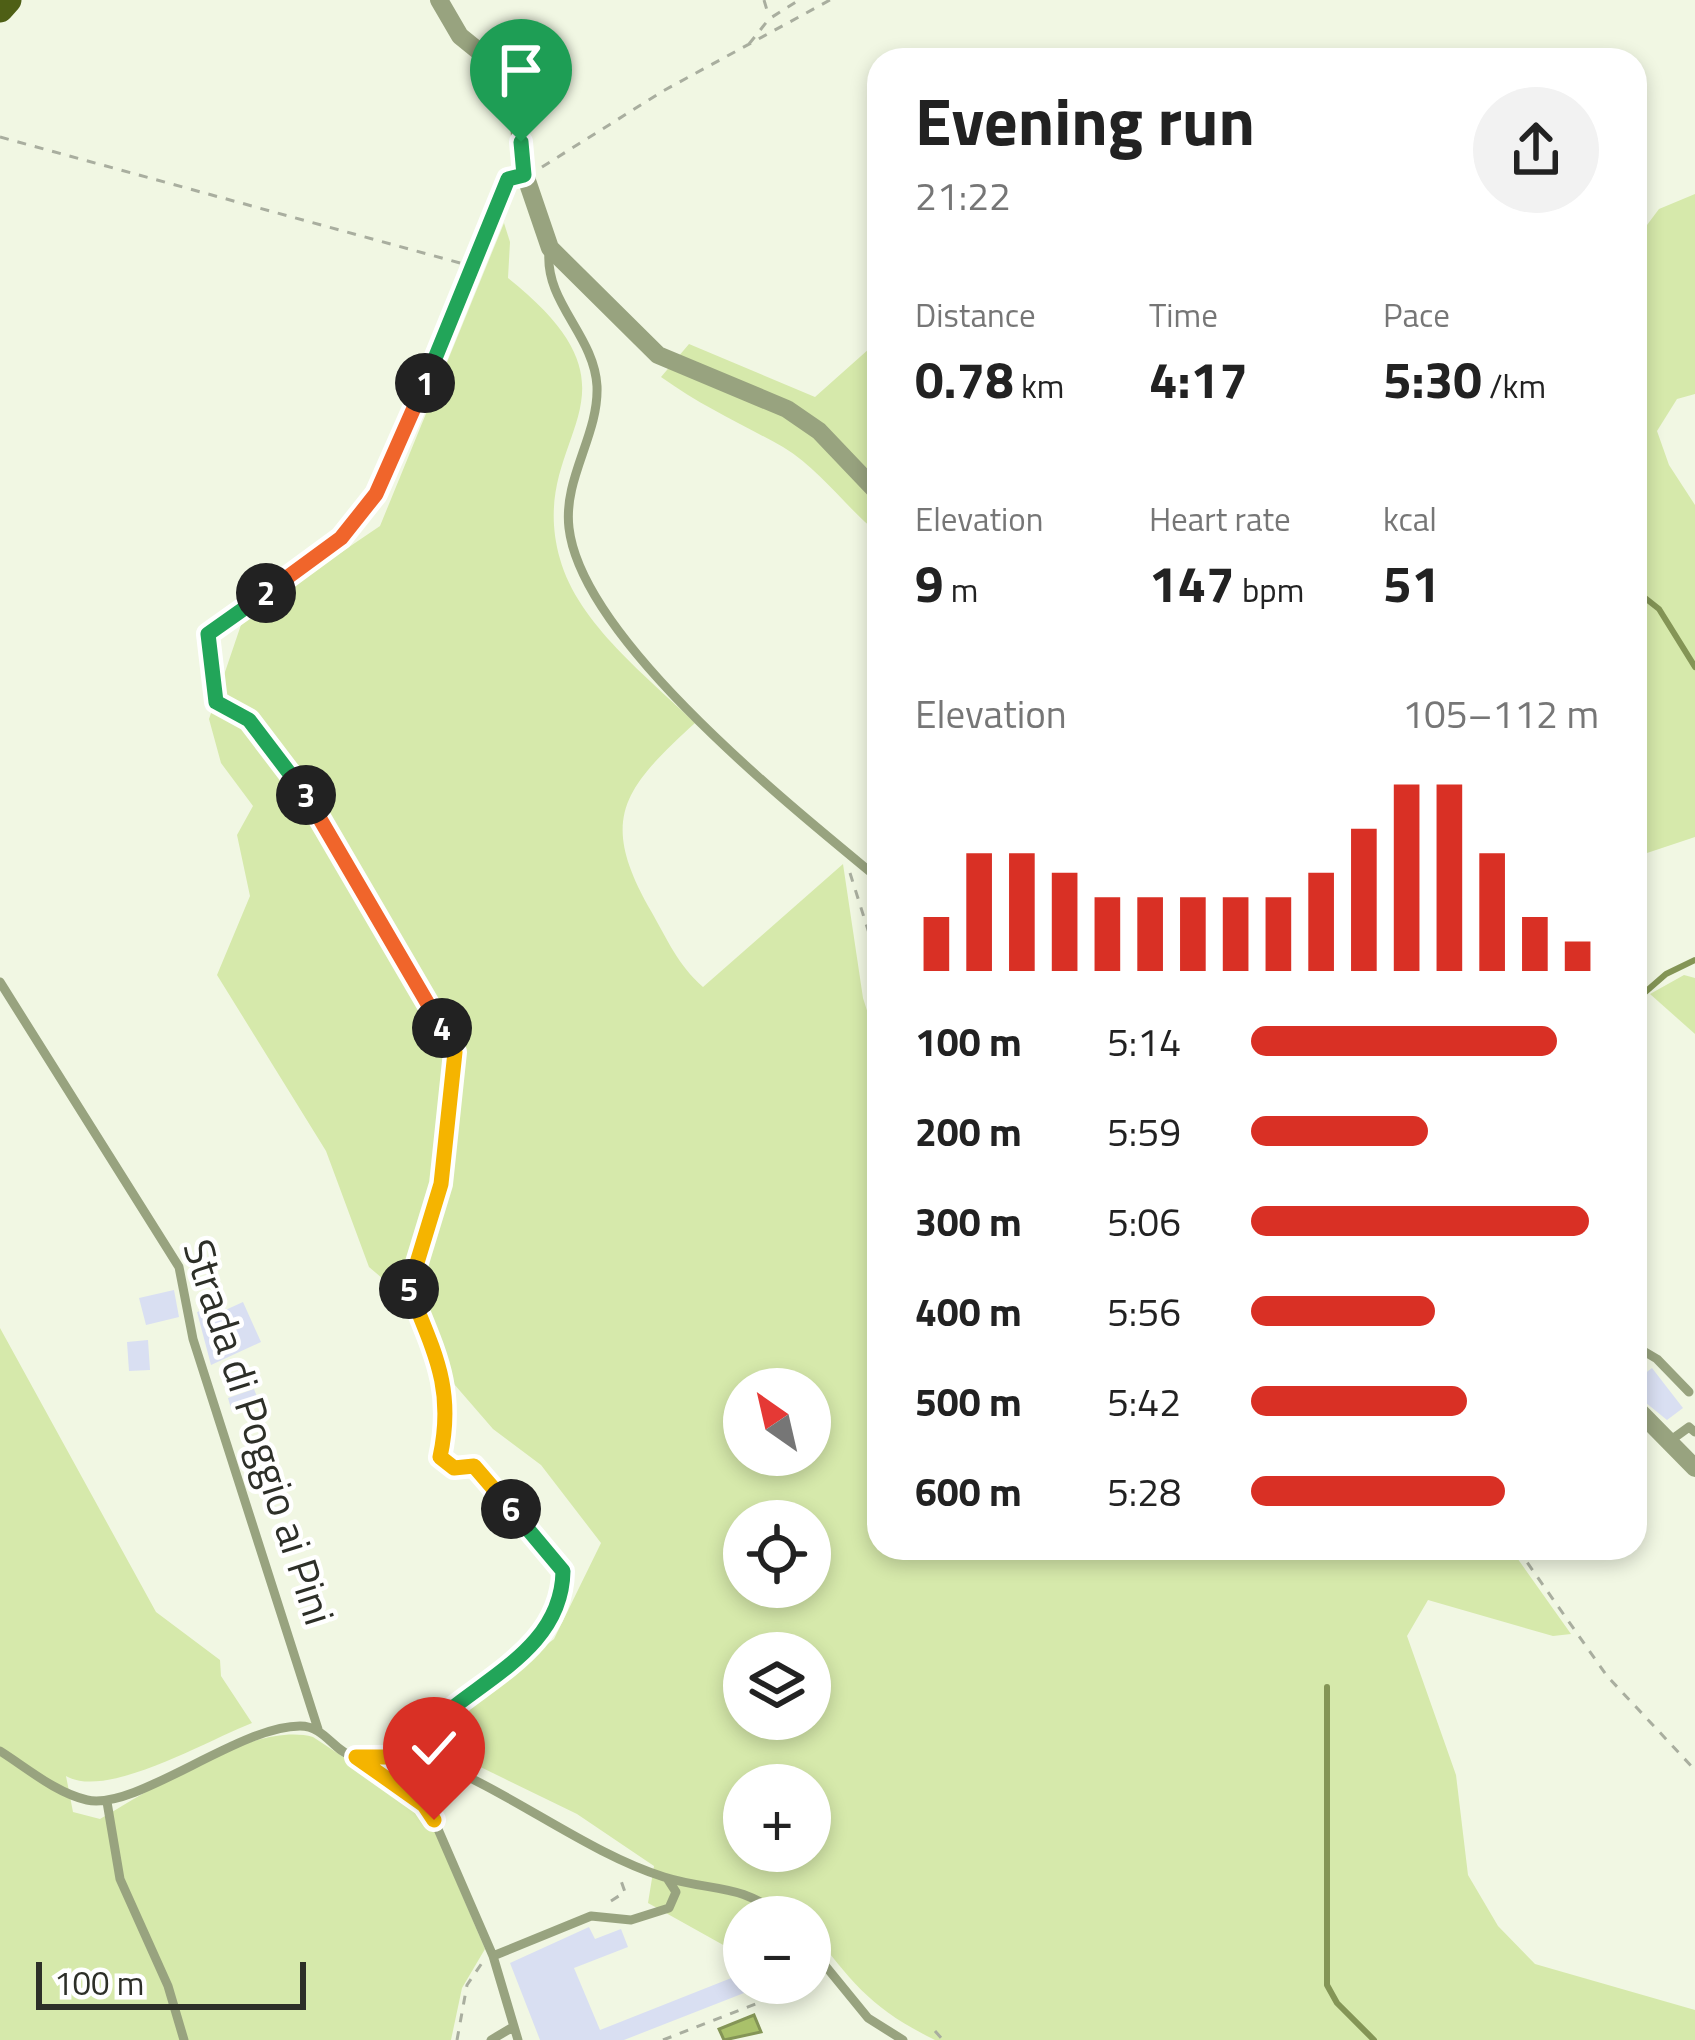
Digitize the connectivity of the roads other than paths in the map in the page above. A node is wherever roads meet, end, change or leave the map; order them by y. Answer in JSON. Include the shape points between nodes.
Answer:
{"nodes":[{"id":1,"x":8,"y":0,"type":"edge"},
{"id":2,"x":439,"y":0,"type":"edge"},
{"id":3,"x":0,"y":9,"type":"edge"},
{"id":4,"x":550,"y":248,"type":"junction"},
{"id":5,"x":867,"y":481,"type":"edge"},
{"id":6,"x":867,"y":869,"type":"edge"},
{"id":7,"x":0,"y":982,"type":"edge"},
{"id":8,"x":1647,"y":1353,"type":"edge"},
{"id":9,"x":1689,"y":1392,"type":"dead end"},
{"id":10,"x":1647,"y":1420,"type":"edge"},
{"id":11,"x":1695,"y":1432,"type":"edge"},
{"id":12,"x":1667,"y":1443,"type":"junction"},
{"id":13,"x":1695,"y":1468,"type":"edge"},
{"id":14,"x":318,"y":1729,"type":"junction"},
{"id":15,"x":0,"y":1751,"type":"edge"},
{"id":16,"x":356,"y":1757,"type":"junction"},
{"id":17,"x":107,"y":1802,"type":"junction"},
{"id":18,"x":667,"y":1878,"type":"junction"},
{"id":19,"x":747,"y":1896,"type":"edge"},
{"id":20,"x":491,"y":1953,"type":"junction"},
{"id":21,"x":831,"y":1973,"type":"edge"},
{"id":22,"x":513,"y":2026,"type":"junction"},
{"id":23,"x":184,"y":2040,"type":"edge"},
{"id":24,"x":491,"y":2040,"type":"edge"},
{"id":25,"x":518,"y":2040,"type":"edge"},
{"id":26,"x":903,"y":2040,"type":"edge"}],
"edges":[{"from":1,"to":3,"type":"main road"},
{"from":2,"to":4,"type":"street","via":[[460,36],[517,92],[524,175]]},
{"from":4,"to":5,"type":"street","via":[[658,355],[787,409]]},
{"from":4,"to":6,"type":"lane","via":[[547,277],[589,352],[597,384],[568,511],[574,557],[592,596],[637,656]]},
{"from":7,"to":14,"type":"lane","name":"Strada di Poggio ai Pini","via":[[179,1267],[198,1355]]},
{"from":8,"to":9,"type":"lane"},
{"from":10,"to":12,"type":"street"},
{"from":11,"to":12,"type":"lane","via":[[1689,1427]]},
{"from":12,"to":13,"type":"street"},
{"from":14,"to":16,"type":"lane"},
{"from":14,"to":17,"type":"lane","via":[[264,1733]]},
{"from":15,"to":17,"type":"lane","via":[[62,1789]]},
{"from":16,"to":18,"type":"lane","via":[[421,1757]]},
{"from":16,"to":20,"type":"lane","via":[[424,1805]]},
{"from":17,"to":23,"type":"lane","via":[[121,1880]]},
{"from":18,"to":19,"type":"lane"},
{"from":18,"to":20,"type":"lane","via":[[676,1892],[669,1907],[581,1919]]},
{"from":20,"to":22,"type":"lane"},
{"from":21,"to":26,"type":"lane","via":[[868,2018]]},
{"from":22,"to":24,"type":"lane"},
{"from":22,"to":25,"type":"lane"}]}
